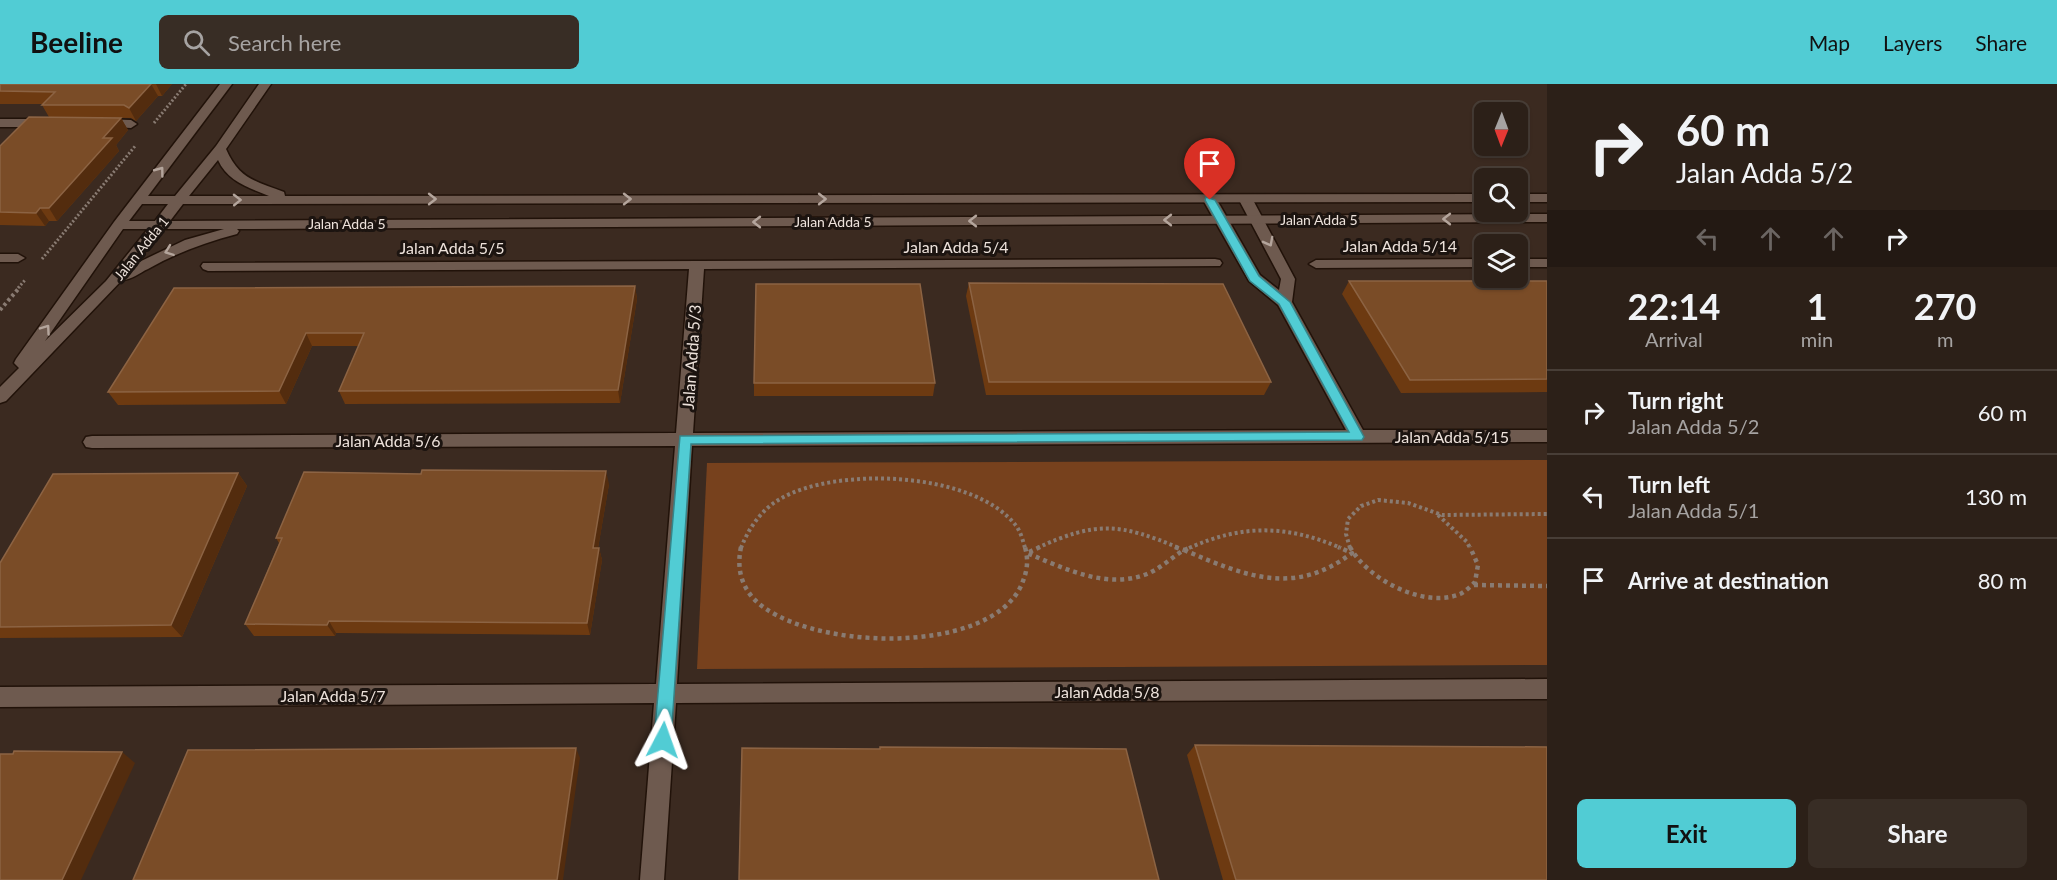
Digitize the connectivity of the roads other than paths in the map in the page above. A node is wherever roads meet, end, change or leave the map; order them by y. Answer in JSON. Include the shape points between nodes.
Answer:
{"nodes":[{"id":1,"x":226,"y":84,"type":"edge"},
{"id":2,"x":265,"y":84,"type":"edge"},
{"id":3,"x":0,"y":123,"type":"edge"},
{"id":4,"x":60,"y":123,"type":"edge"},
{"id":5,"x":83,"y":123,"type":"edge"},
{"id":6,"x":131,"y":124,"type":"edge"},
{"id":7,"x":220,"y":149,"type":"junction"},
{"id":8,"x":1474,"y":198,"type":"edge"},
{"id":9,"x":1528,"y":198,"type":"edge"},
{"id":10,"x":1547,"y":198,"type":"edge"},
{"id":11,"x":295,"y":199,"type":"junction"},
{"id":12,"x":138,"y":200,"type":"junction"},
{"id":13,"x":1210,"y":200,"type":"junction"},
{"id":14,"x":1246,"y":200,"type":"junction"},
{"id":15,"x":178,"y":201,"type":"junction"},
{"id":16,"x":1547,"y":218,"type":"edge"},
{"id":17,"x":1222,"y":220,"type":"junction"},
{"id":18,"x":1258,"y":220,"type":"junction"},
{"id":19,"x":266,"y":224,"type":"junction"},
{"id":20,"x":119,"y":225,"type":"junction"},
{"id":21,"x":160,"y":225,"type":"junction"},
{"id":22,"x":0,"y":258,"type":"edge"},
{"id":23,"x":18,"y":258,"type":"dead end"},
{"id":24,"x":1215,"y":263,"type":"dead end"},
{"id":25,"x":1474,"y":263,"type":"edge"},
{"id":26,"x":1528,"y":263,"type":"edge"},
{"id":27,"x":1547,"y":263,"type":"edge"},
{"id":28,"x":1316,"y":264,"type":"dead end"},
{"id":29,"x":698,"y":265,"type":"junction"},
{"id":30,"x":208,"y":266,"type":"dead end"},
{"id":31,"x":111,"y":284,"type":"junction"},
{"id":32,"x":1284,"y":302,"type":"junction"},
{"id":33,"x":0,"y":395,"type":"edge"},
{"id":34,"x":1547,"y":436,"type":"edge"},
{"id":35,"x":1358,"y":437,"type":"junction"},
{"id":36,"x":685,"y":439,"type":"junction"},
{"id":37,"x":92,"y":442,"type":"dead end"},
{"id":38,"x":1547,"y":689,"type":"edge"},
{"id":39,"x":666,"y":694,"type":"junction"},
{"id":40,"x":0,"y":697,"type":"edge"},
{"id":41,"x":652,"y":880,"type":"edge"}],
"edges":[{"from":12,"to":1,"type":"street","name":"Jalan Adda 1","one_way":true},
{"from":2,"to":7,"type":"street","name":"Jalan Adda 1"},
{"from":3,"to":4,"type":"street"},
{"from":5,"to":6,"type":"street"},
{"from":7,"to":11,"type":"street","via":[[228,168],[244,181]]},
{"from":7,"to":15,"type":"street","name":"Jalan Adda 1"},
{"from":8,"to":14,"type":"street","name":"Jalan Adda 5"},
{"from":9,"to":10,"type":"street"},
{"from":11,"to":13,"type":"street","name":"Jalan Adda 5","one_way":true},
{"from":15,"to":11,"type":"street","name":"Jalan Adda 5","one_way":true},
{"from":12,"to":15,"type":"street","name":"Jalan Adda 5"},
{"from":12,"to":20,"type":"street","name":"Jalan Adda 1"},
{"from":13,"to":14,"type":"street","name":"Jalan Adda 5"},
{"from":13,"to":17,"type":"street"},
{"from":14,"to":18,"type":"street"},
{"from":15,"to":21,"type":"street","name":"Jalan Adda 1"},
{"from":16,"to":18,"type":"street","name":"Jalan Adda 5","one_way":true},
{"from":17,"to":18,"type":"street","name":"Jalan Adda 5"},
{"from":17,"to":19,"type":"street","name":"Jalan Adda 5","one_way":true},
{"from":17,"to":32,"type":"street","via":[[1254,278]]},
{"from":18,"to":32,"type":"street","one_way":true,"via":[[1288,279]]},
{"from":19,"to":21,"type":"street","name":"Jalan Adda 5"},
{"from":19,"to":31,"type":"street","one_way":true,"via":[[210,236],[158,255]]},
{"from":20,"to":21,"type":"street","name":"Jalan Adda 5"},
{"from":33,"to":20,"type":"street","name":"Jalan Adda 1","one_way":true},
{"from":21,"to":31,"type":"street","name":"Jalan Adda 1"},
{"from":22,"to":23,"type":"street"},
{"from":24,"to":29,"type":"street","name":"Jalan Adda 5/4"},
{"from":25,"to":28,"type":"street","name":"Jalan Adda 5/14"},
{"from":26,"to":27,"type":"street"},
{"from":29,"to":30,"type":"street","name":"Jalan Adda 5/5"},
{"from":29,"to":36,"type":"street","name":"Jalan Adda 5/3"},
{"from":31,"to":33,"type":"street","name":"Jalan Adda 1"},
{"from":32,"to":35,"type":"street"},
{"from":34,"to":35,"type":"street","name":"Jalan Adda 5/15"},
{"from":35,"to":36,"type":"street","name":"Jalan Adda 5/15"},
{"from":36,"to":37,"type":"street","name":"Jalan Adda 5/6"},
{"from":36,"to":39,"type":"street","name":"Jalan Adda 5/3"},
{"from":38,"to":39,"type":"street","name":"Jalan Adda 5/8"},
{"from":39,"to":40,"type":"street","name":"Jalan Adda 5/7"},
{"from":39,"to":41,"type":"street","name":"Jalan Adda 5/3"}]}
